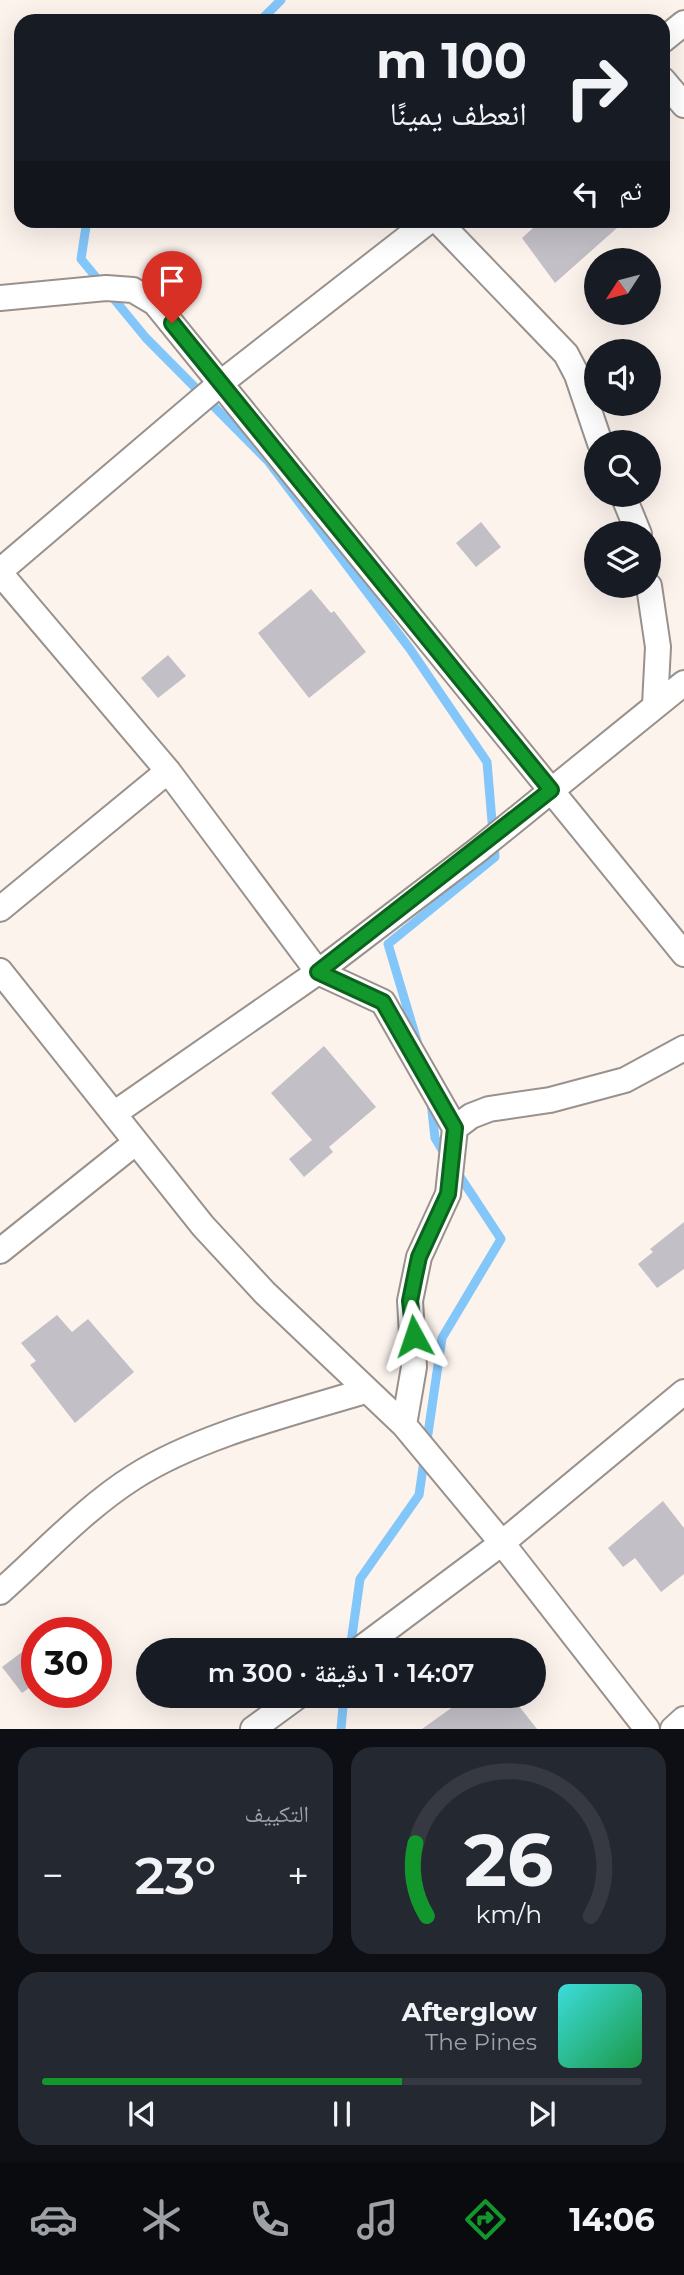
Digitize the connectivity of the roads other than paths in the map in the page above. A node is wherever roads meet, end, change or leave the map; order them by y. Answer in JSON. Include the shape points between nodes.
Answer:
{"nodes":[{"id":1,"x":684,"y":23,"type":"edge"},
{"id":2,"x":670,"y":34,"type":"edge"},
{"id":3,"x":670,"y":88,"type":"edge"},
{"id":4,"x":684,"y":105,"type":"edge"},
{"id":5,"x":420,"y":228,"type":"edge"},
{"id":6,"x":445,"y":228,"type":"edge"},
{"id":7,"x":0,"y":298,"type":"edge"},
{"id":8,"x":222,"y":382,"type":"junction"},
{"id":9,"x":596,"y":430,"type":"edge"},
{"id":10,"x":0,"y":572,"type":"edge"},
{"id":11,"x":651,"y":598,"type":"edge"},
{"id":12,"x":684,"y":683,"type":"edge"},
{"id":13,"x":656,"y":705,"type":"junction"},
{"id":14,"x":168,"y":771,"type":"junction"},
{"id":15,"x":551,"y":790,"type":"junction"},
{"id":16,"x":0,"y":909,"type":"edge"},
{"id":17,"x":684,"y":954,"type":"edge"},
{"id":18,"x":0,"y":971,"type":"edge"},
{"id":19,"x":318,"y":972,"type":"junction"},
{"id":20,"x":684,"y":1048,"type":"edge"},
{"id":21,"x":115,"y":1113,"type":"junction"},
{"id":22,"x":455,"y":1128,"type":"junction"},
{"id":23,"x":135,"y":1143,"type":"junction"},
{"id":24,"x":0,"y":1251,"type":"edge"},
{"id":25,"x":365,"y":1391,"type":"junction"},
{"id":26,"x":684,"y":1392,"type":"edge"},
{"id":27,"x":404,"y":1425,"type":"junction"},
{"id":28,"x":502,"y":1543,"type":"junction"},
{"id":29,"x":0,"y":1592,"type":"edge"},
{"id":30,"x":375,"y":1638,"type":"edge"},
{"id":31,"x":282,"y":1708,"type":"edge"},
{"id":32,"x":684,"y":1720,"type":"edge"},
{"id":33,"x":253,"y":1729,"type":"edge"},
{"id":34,"x":647,"y":1729,"type":"edge"},
{"id":35,"x":673,"y":1729,"type":"edge"}],
"edges":[{"from":1,"to":2,"type":"street"},
{"from":3,"to":4,"type":"street"},
{"from":5,"to":8,"type":"street"},
{"from":6,"to":9,"type":"street","via":[[566,354]]},
{"from":7,"to":8,"type":"street","via":[[106,288],[133,290],[155,303]]},
{"from":8,"to":10,"type":"street"},
{"from":8,"to":15,"type":"street"},
{"from":10,"to":14,"type":"street"},
{"from":11,"to":13,"type":"street","via":[[658,647]]},
{"from":12,"to":13,"type":"street"},
{"from":13,"to":15,"type":"street"},
{"from":14,"to":16,"type":"street"},
{"from":14,"to":19,"type":"street"},
{"from":15,"to":17,"type":"street"},
{"from":15,"to":19,"type":"street"},
{"from":18,"to":21,"type":"street"},
{"from":19,"to":21,"type":"street"},
{"from":19,"to":22,"type":"street","via":[[383,1002]]},
{"from":20,"to":22,"type":"street","via":[[625,1080],[550,1100],[489,1109]]},
{"from":21,"to":23,"type":"street"},
{"from":22,"to":27,"type":"street","via":[[448,1194],[419,1257],[410,1301],[414,1367]]},
{"from":23,"to":24,"type":"street"},
{"from":23,"to":25,"type":"street","via":[[203,1226]]},
{"from":25,"to":27,"type":"street"},
{"from":25,"to":29,"type":"street","via":[[186,1451],[134,1477]]},
{"from":26,"to":28,"type":"street"},
{"from":27,"to":28,"type":"street"},
{"from":28,"to":30,"type":"street"},
{"from":28,"to":34,"type":"street"},
{"from":31,"to":33,"type":"street"},
{"from":32,"to":35,"type":"street"}]}
